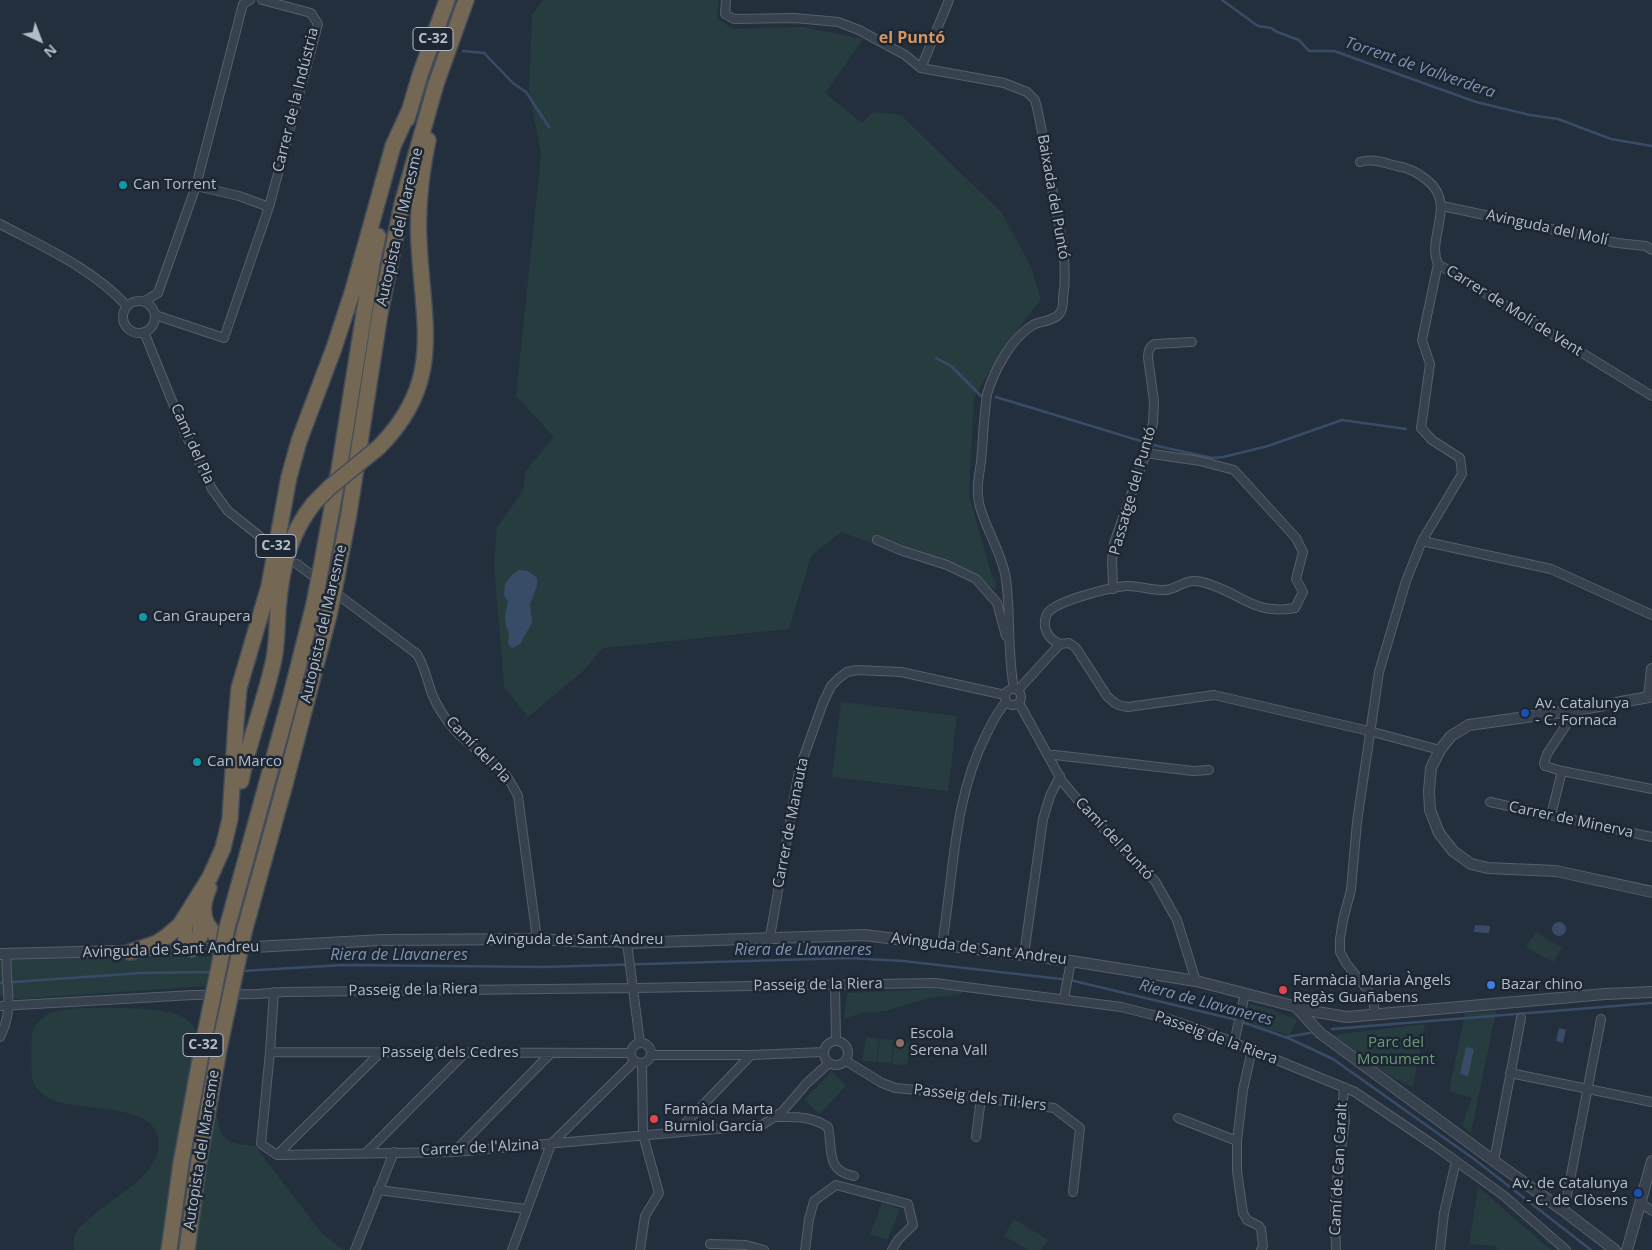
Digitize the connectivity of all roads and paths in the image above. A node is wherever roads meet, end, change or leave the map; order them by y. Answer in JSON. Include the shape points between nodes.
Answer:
{"nodes":[{"id":1,"x":250,"y":0,"type":"edge"},
{"id":2,"x":262,"y":0,"type":"edge"},
{"id":3,"x":447,"y":0,"type":"edge"},
{"id":4,"x":466,"y":0,"type":"edge"},
{"id":5,"x":726,"y":0,"type":"edge"},
{"id":6,"x":948,"y":0,"type":"edge"},
{"id":7,"x":458,"y":22,"type":"junction"},
{"id":8,"x":921,"y":68,"type":"junction"},
{"id":9,"x":409,"y":111,"type":"junction"},
{"id":10,"x":1360,"y":162,"type":"dead end"},
{"id":11,"x":196,"y":186,"type":"junction"},
{"id":12,"x":1442,"y":206,"type":"junction"},
{"id":13,"x":270,"y":207,"type":"junction"},
{"id":14,"x":0,"y":224,"type":"edge"},
{"id":15,"x":1652,"y":250,"type":"edge"},
{"id":16,"x":1438,"y":264,"type":"junction"},
{"id":17,"x":145,"y":301,"type":"junction"},
{"id":18,"x":127,"y":306,"type":"junction"},
{"id":19,"x":155,"y":315,"type":"junction"},
{"id":20,"x":144,"y":332,"type":"junction"},
{"id":21,"x":1192,"y":342,"type":"dead end"},
{"id":22,"x":1652,"y":396,"type":"edge"},
{"id":23,"x":1146,"y":453,"type":"junction"},
{"id":24,"x":263,"y":538,"type":"dead end"},
{"id":25,"x":877,"y":540,"type":"dead end"},
{"id":26,"x":1422,"y":540,"type":"junction"},
{"id":27,"x":296,"y":564,"type":"dead end"},
{"id":28,"x":1114,"y":589,"type":"junction"},
{"id":29,"x":1652,"y":615,"type":"edge"},
{"id":30,"x":1060,"y":644,"type":"junction"},
{"id":31,"x":1008,"y":645,"type":"junction"},
{"id":32,"x":1652,"y":669,"type":"edge"},
{"id":33,"x":1016,"y":689,"type":"junction"},
{"id":34,"x":1651,"y":698,"type":"edge"},
{"id":35,"x":1005,"y":699,"type":"junction"},
{"id":36,"x":1019,"y":703,"type":"junction"},
{"id":37,"x":1576,"y":710,"type":"junction"},
{"id":38,"x":1369,"y":731,"type":"junction"},
{"id":39,"x":1440,"y":750,"type":"junction"},
{"id":40,"x":1049,"y":755,"type":"junction"},
{"id":41,"x":1209,"y":770,"type":"dead end"},
{"id":42,"x":1562,"y":771,"type":"junction"},
{"id":43,"x":1060,"y":776,"type":"junction"},
{"id":44,"x":1652,"y":789,"type":"edge"},
{"id":45,"x":1490,"y":802,"type":"dead end"},
{"id":46,"x":1551,"y":815,"type":"junction"},
{"id":47,"x":1652,"y":837,"type":"edge"},
{"id":48,"x":1652,"y":892,"type":"edge"},
{"id":49,"x":204,"y":899,"type":"junction"},
{"id":50,"x":186,"y":918,"type":"junction"},
{"id":51,"x":770,"y":936,"type":"junction"},
{"id":52,"x":537,"y":939,"type":"junction"},
{"id":53,"x":627,"y":943,"type":"junction"},
{"id":54,"x":942,"y":944,"type":"junction"},
{"id":55,"x":236,"y":948,"type":"junction"},
{"id":56,"x":192,"y":949,"type":"junction"},
{"id":57,"x":130,"y":952,"type":"junction"},
{"id":58,"x":4,"y":954,"type":"edge"},
{"id":59,"x":1024,"y":955,"type":"junction"},
{"id":60,"x":1071,"y":961,"type":"junction"},
{"id":61,"x":1196,"y":981,"type":"junction"},
{"id":62,"x":834,"y":985,"type":"junction"},
{"id":63,"x":633,"y":988,"type":"junction"},
{"id":64,"x":274,"y":992,"type":"junction"},
{"id":65,"x":1652,"y":992,"type":"edge"},
{"id":66,"x":1245,"y":994,"type":"junction"},
{"id":67,"x":1064,"y":998,"type":"junction"},
{"id":68,"x":0,"y":1006,"type":"edge"},
{"id":69,"x":9,"y":1006,"type":"junction"},
{"id":70,"x":1296,"y":1007,"type":"junction"},
{"id":71,"x":1375,"y":1014,"type":"junction"},
{"id":72,"x":1521,"y":1018,"type":"dead end"},
{"id":73,"x":1601,"y":1019,"type":"dead end"},
{"id":74,"x":0,"y":1037,"type":"edge"},
{"id":75,"x":836,"y":1041,"type":"junction"},
{"id":76,"x":640,"y":1043,"type":"junction"},
{"id":77,"x":1234,"y":1043,"type":"junction"},
{"id":78,"x":1252,"y":1049,"type":"junction"},
{"id":79,"x":270,"y":1052,"type":"junction"},
{"id":80,"x":824,"y":1052,"type":"junction"},
{"id":81,"x":380,"y":1053,"type":"junction"},
{"id":82,"x":465,"y":1053,"type":"junction"},
{"id":83,"x":631,"y":1053,"type":"junction"},
{"id":84,"x":550,"y":1054,"type":"junction"},
{"id":85,"x":651,"y":1054,"type":"junction"},
{"id":86,"x":751,"y":1055,"type":"junction"},
{"id":87,"x":846,"y":1060,"type":"junction"},
{"id":88,"x":638,"y":1062,"type":"junction"},
{"id":89,"x":828,"y":1062,"type":"junction"},
{"id":90,"x":1510,"y":1073,"type":"junction"},
{"id":91,"x":1344,"y":1087,"type":"junction"},
{"id":92,"x":1588,"y":1088,"type":"junction"},
{"id":93,"x":981,"y":1098,"type":"junction"},
{"id":94,"x":1652,"y":1102,"type":"edge"},
{"id":95,"x":774,"y":1118,"type":"junction"},
{"id":96,"x":1178,"y":1118,"type":"dead end"},
{"id":97,"x":677,"y":1132,"type":"junction"},
{"id":98,"x":644,"y":1135,"type":"junction"},
{"id":99,"x":976,"y":1137,"type":"dead end"},
{"id":100,"x":1237,"y":1141,"type":"junction"},
{"id":101,"x":551,"y":1144,"type":"junction"},
{"id":102,"x":366,"y":1152,"type":"junction"},
{"id":103,"x":394,"y":1152,"type":"junction"},
{"id":104,"x":454,"y":1152,"type":"junction"},
{"id":105,"x":277,"y":1154,"type":"junction"},
{"id":106,"x":1456,"y":1161,"type":"junction"},
{"id":107,"x":1494,"y":1161,"type":"junction"},
{"id":108,"x":1652,"y":1161,"type":"edge"},
{"id":109,"x":854,"y":1176,"type":"dead end"},
{"id":110,"x":378,"y":1190,"type":"junction"},
{"id":111,"x":1073,"y":1192,"type":"dead end"},
{"id":112,"x":1641,"y":1202,"type":"junction"},
{"id":113,"x":526,"y":1209,"type":"junction"},
{"id":114,"x":1564,"y":1211,"type":"junction"},
{"id":115,"x":1652,"y":1212,"type":"edge"},
{"id":116,"x":710,"y":1244,"type":"dead end"},
{"id":117,"x":169,"y":1250,"type":"edge"},
{"id":118,"x":187,"y":1250,"type":"edge"},
{"id":119,"x":355,"y":1250,"type":"edge"},
{"id":120,"x":512,"y":1250,"type":"edge"},
{"id":121,"x":640,"y":1250,"type":"edge"},
{"id":122,"x":764,"y":1250,"type":"edge"},
{"id":123,"x":804,"y":1250,"type":"edge"},
{"id":124,"x":892,"y":1250,"type":"edge"},
{"id":125,"x":1261,"y":1250,"type":"edge"},
{"id":126,"x":1336,"y":1250,"type":"edge"},
{"id":127,"x":1440,"y":1250,"type":"edge"},
{"id":128,"x":1566,"y":1250,"type":"edge"},
{"id":129,"x":1615,"y":1250,"type":"edge"},
{"id":130,"x":1627,"y":1250,"type":"edge"}],
"edges":[{"from":1,"to":11,"type":"street","via":[[243,4]]},
{"from":2,"to":13,"type":"street","name":"Carrer de la Indústria","via":[[311,14],[318,24]]},
{"from":3,"to":9,"type":"highway","name":"Autopista del Maresme","number":"C-32"},
{"from":4,"to":7,"type":"highway","name":"Autopista del Maresme","number":"C-32"},
{"from":5,"to":8,"type":"street","name":"Baixada del Puntó","via":[[725,14],[734,19],[816,19],[845,25],[905,55]]},
{"from":6,"to":8,"type":"street"},
{"from":7,"to":49,"type":"highway","number":"C-32","bridge":true,"via":[[449,72],[430,133],[420,191],[419,241],[426,334],[418,390],[393,433],[330,487],[300,523],[282,572],[274,659],[246,758],[232,840]]},
{"from":7,"to":118,"type":"highway","name":"Autopista del Maresme","number":"C-32","bridge":true,"via":[[436,84],[396,232],[329,615],[244,932],[199,1160]]},
{"from":8,"to":31,"type":"street","name":"Baixada del Puntó","via":[[1004,83],[1032,96],[1038,111],[1065,255],[1065,286],[1060,314],[1032,326],[1021,336],[999,364],[987,394],[978,496],[1005,576],[1009,604]]},
{"from":9,"to":50,"type":"highway","number":"C-32","via":[[393,146],[353,290],[289,477],[269,586],[239,688],[228,832],[216,863]]},
{"from":9,"to":117,"type":"highway","name":"Autopista del Maresme","number":"C-32","bridge":true,"via":[[372,264],[314,604],[227,928],[181,1162]]},
{"from":10,"to":12,"type":"street","via":[[1369,159],[1419,173],[1434,186]]},
{"from":11,"to":13,"type":"street"},
{"from":11,"to":17,"type":"street","via":[[158,293]]},
{"from":12,"to":15,"type":"street","name":"Avinguda del Molí","via":[[1617,243],[1646,246]]},
{"from":12,"to":16,"type":"street","name":"Carrer de Molí de Vent","via":[[1435,257]]},
{"from":13,"to":19,"type":"street","name":"Carrer de la Indústria","via":[[224,338]]},
{"from":14,"to":18,"type":"street","via":[[76,264],[114,291]]},
{"from":16,"to":22,"type":"street","name":"Carrer de Molí de Vent"},
{"from":16,"to":26,"type":"street","via":[[1422,340],[1430,364],[1421,428],[1432,440],[1460,458],[1462,474]]},
{"from":17,"to":18,"type":"street","via":[[135,301]]},
{"from":17,"to":19,"type":"street"},
{"from":18,"to":20,"type":"street","via":[[123,316],[126,326],[133,332]]},
{"from":19,"to":20,"type":"street","via":[[152,326]]},
{"from":20,"to":24,"type":"street","name":"Camí del Pla","via":[[185,433],[212,489],[228,511]]},
{"from":21,"to":23,"type":"street","name":"Passatge del Puntó","via":[[1155,344],[1149,350],[1154,416]]},
{"from":23,"to":28,"type":"street","name":"Passatge del Puntó","via":[[1114,543]]},
{"from":23,"to":28,"type":"street","via":[[1234,470],[1296,538],[1303,552],[1296,579],[1303,592],[1295,608],[1281,610],[1257,607],[1202,582],[1181,583],[1169,590],[1142,586]]},
{"from":25,"to":31,"type":"street","via":[[976,579],[997,603]]},
{"from":26,"to":29,"type":"street","via":[[1551,569]]},
{"from":26,"to":38,"type":"street","via":[[1406,581],[1379,672]]},
{"from":27,"to":52,"type":"street","name":"Camí del Pla","via":[[417,654],[424,665],[434,698],[451,726],[511,782],[518,796]]},
{"from":28,"to":30,"type":"street","via":[[1067,601],[1048,612],[1044,622],[1048,635]]},
{"from":30,"to":33,"type":"street"},
{"from":30,"to":38,"type":"street","via":[[1069,643],[1076,648],[1107,696],[1120,706],[1214,695]]},
{"from":31,"to":33,"type":"street","name":"Baixada del Puntó"},
{"from":32,"to":34,"type":"street"},
{"from":33,"to":35,"type":"street","via":[[1007,692]]},
{"from":33,"to":36,"type":"street","via":[[1021,697]]},
{"from":34,"to":37,"type":"street"},
{"from":35,"to":36,"type":"street","via":[[1012,705]]},
{"from":35,"to":51,"type":"street","name":"Carrer de Manauta","via":[[901,672],[857,670],[848,672],[831,686],[799,770]]},
{"from":35,"to":54,"type":"street","via":[[977,752],[964,790]]},
{"from":36,"to":40,"type":"street","name":"Camí del Puntó"},
{"from":37,"to":39,"type":"street","via":[[1469,724],[1451,736]]},
{"from":37,"to":42,"type":"street","via":[[1544,762],[1546,766]]},
{"from":38,"to":39,"type":"street"},
{"from":38,"to":71,"type":"street","via":[[1340,952],[1373,998]]},
{"from":39,"to":48,"type":"street","via":[[1431,768],[1430,810],[1439,833],[1453,852],[1471,864],[1488,868],[1556,871]]},
{"from":40,"to":41,"type":"street"},
{"from":40,"to":43,"type":"street","name":"Camí del Puntó"},
{"from":42,"to":44,"type":"street"},
{"from":42,"to":46,"type":"street"},
{"from":43,"to":59,"type":"street","via":[[1043,819]]},
{"from":43,"to":61,"type":"street","name":"Camí del Puntó","via":[[1091,816],[1155,881],[1176,920]]},
{"from":45,"to":46,"type":"street","name":"Carrer de Minerva"},
{"from":46,"to":47,"type":"street","name":"Carrer de Minerva"},
{"from":49,"to":55,"type":"highway","via":[[204,918],[208,927],[220,940]]},
{"from":49,"to":56,"type":"highway","number":"C-32","via":[[200,936]]},
{"from":50,"to":56,"type":"highway","via":[[184,933]]},
{"from":50,"to":57,"type":"highway","number":"C-32","via":[[166,938]]},
{"from":51,"to":53,"type":"street","name":"Avinguda de Sant Andreu"},
{"from":51,"to":54,"type":"street","name":"Avinguda de Sant Andreu","via":[[864,934]]},
{"from":52,"to":53,"type":"street","name":"Avinguda de Sant Andreu"},
{"from":52,"to":55,"type":"street","name":"Avinguda de Sant Andreu","via":[[382,940]]},
{"from":53,"to":63,"type":"street"},
{"from":54,"to":59,"type":"street","name":"Avinguda de Sant Andreu"},
{"from":55,"to":56,"type":"street","name":"Avinguda de Sant Andreu"},
{"from":56,"to":57,"type":"street","name":"Avinguda de Sant Andreu"},
{"from":57,"to":58,"type":"street","name":"Avinguda de Sant Andreu"},
{"from":58,"to":69,"type":"street"},
{"from":59,"to":60,"type":"street","name":"Avinguda de Sant Andreu"},
{"from":60,"to":61,"type":"street","name":"Avinguda de Sant Andreu"},
{"from":60,"to":67,"type":"street"},
{"from":61,"to":66,"type":"street","name":"Avinguda de Sant Andreu"},
{"from":62,"to":63,"type":"street","name":"Passeig de la Riera"},
{"from":62,"to":67,"type":"street","name":"Passeig de la Riera","via":[[935,983]]},
{"from":62,"to":75,"type":"street"},
{"from":63,"to":64,"type":"street","name":"Passeig de la Riera"},
{"from":63,"to":76,"type":"street"},
{"from":64,"to":69,"type":"street","name":"Passeig de la Riera"},
{"from":64,"to":79,"type":"street"},
{"from":65,"to":71,"type":"street","name":"Avinguda de Sant Andreu"},
{"from":66,"to":70,"type":"street","name":"Avinguda de Sant Andreu"},
{"from":66,"to":77,"type":"street"},
{"from":67,"to":77,"type":"street","name":"Passeig de la Riera","via":[[1169,1019]]},
{"from":68,"to":69,"type":"street","name":"Passeig de la Riera"},
{"from":69,"to":74,"type":"street"},
{"from":70,"to":71,"type":"street","name":"Avinguda de Sant Andreu","via":[[1347,1017]]},
{"from":70,"to":107,"type":"street","via":[[1320,1032]]},
{"from":72,"to":90,"type":"street"},
{"from":73,"to":92,"type":"street"},
{"from":75,"to":80,"type":"street","via":[[829,1044]]},
{"from":75,"to":87,"type":"street","via":[[847,1048]]},
{"from":76,"to":83,"type":"street","via":[[633,1046]]},
{"from":76,"to":85,"type":"street","via":[[647,1045]]},
{"from":77,"to":78,"type":"street","name":"Passeig de la Riera"},
{"from":78,"to":91,"type":"street","name":"Passeig de la Riera"},
{"from":78,"to":100,"type":"street"},
{"from":79,"to":81,"type":"street","name":"Passeig dels Cedres"},
{"from":79,"to":105,"type":"street","via":[[261,1144]]},
{"from":80,"to":86,"type":"street"},
{"from":80,"to":89,"type":"street"},
{"from":81,"to":82,"type":"street","name":"Passeig dels Cedres"},
{"from":81,"to":105,"type":"street"},
{"from":82,"to":84,"type":"street","name":"Passeig dels Cedres"},
{"from":82,"to":102,"type":"street"},
{"from":83,"to":84,"type":"street","name":"Passeig dels Cedres"},
{"from":83,"to":88,"type":"street"},
{"from":84,"to":104,"type":"street"},
{"from":85,"to":86,"type":"street"},
{"from":85,"to":88,"type":"street","via":[[647,1060]]},
{"from":86,"to":97,"type":"street"},
{"from":87,"to":89,"type":"street","via":[[837,1066]]},
{"from":87,"to":93,"type":"street","name":"Passeig dels Til·lers","via":[[895,1088]]},
{"from":88,"to":98,"type":"street"},
{"from":88,"to":101,"type":"street"},
{"from":89,"to":95,"type":"street","name":"Carrer de l'Alzina"},
{"from":90,"to":92,"type":"street"},
{"from":90,"to":107,"type":"street"},
{"from":91,"to":106,"type":"street","name":"Passeig de la Riera"},
{"from":91,"to":126,"type":"street","name":"Camí de Can Caralt","via":[[1345,1121],[1338,1170]]},
{"from":92,"to":94,"type":"street"},
{"from":92,"to":114,"type":"street"},
{"from":93,"to":99,"type":"street"},
{"from":93,"to":111,"type":"street","name":"Passeig dels Til·lers","via":[[1054,1108],[1080,1128]]},
{"from":95,"to":97,"type":"street","name":"Carrer de l'Alzina","via":[[762,1125]]},
{"from":95,"to":109,"type":"street","via":[[815,1120],[828,1127],[830,1155],[835,1167],[845,1175]]},
{"from":96,"to":100,"type":"street"},
{"from":97,"to":98,"type":"street","name":"Carrer de l'Alzina"},
{"from":98,"to":101,"type":"street","name":"Carrer de l'Alzina"},
{"from":98,"to":121,"type":"street","via":[[659,1193],[645,1216]]},
{"from":100,"to":125,"type":"street","via":[[1237,1171],[1243,1212],[1247,1220],[1261,1229]]},
{"from":101,"to":104,"type":"street","name":"Carrer de l'Alzina"},
{"from":101,"to":113,"type":"street"},
{"from":102,"to":103,"type":"street","name":"Carrer de l'Alzina"},
{"from":102,"to":105,"type":"street","name":"Carrer de l'Alzina"},
{"from":103,"to":104,"type":"street","name":"Carrer de l'Alzina"},
{"from":103,"to":110,"type":"street"},
{"from":106,"to":127,"type":"street","via":[[1444,1213]]},
{"from":106,"to":128,"type":"street","name":"Passeig de la Riera","via":[[1503,1195]]},
{"from":107,"to":114,"type":"street"},
{"from":108,"to":112,"type":"street"},
{"from":110,"to":113,"type":"street"},
{"from":110,"to":119,"type":"street"},
{"from":112,"to":115,"type":"street"},
{"from":112,"to":130,"type":"street"},
{"from":113,"to":120,"type":"street"},
{"from":114,"to":129,"type":"street"},
{"from":116,"to":122,"type":"street","via":[[746,1245]]},
{"from":123,"to":124,"type":"street","via":[[814,1202],[836,1185],[908,1204],[913,1225]]}]}
